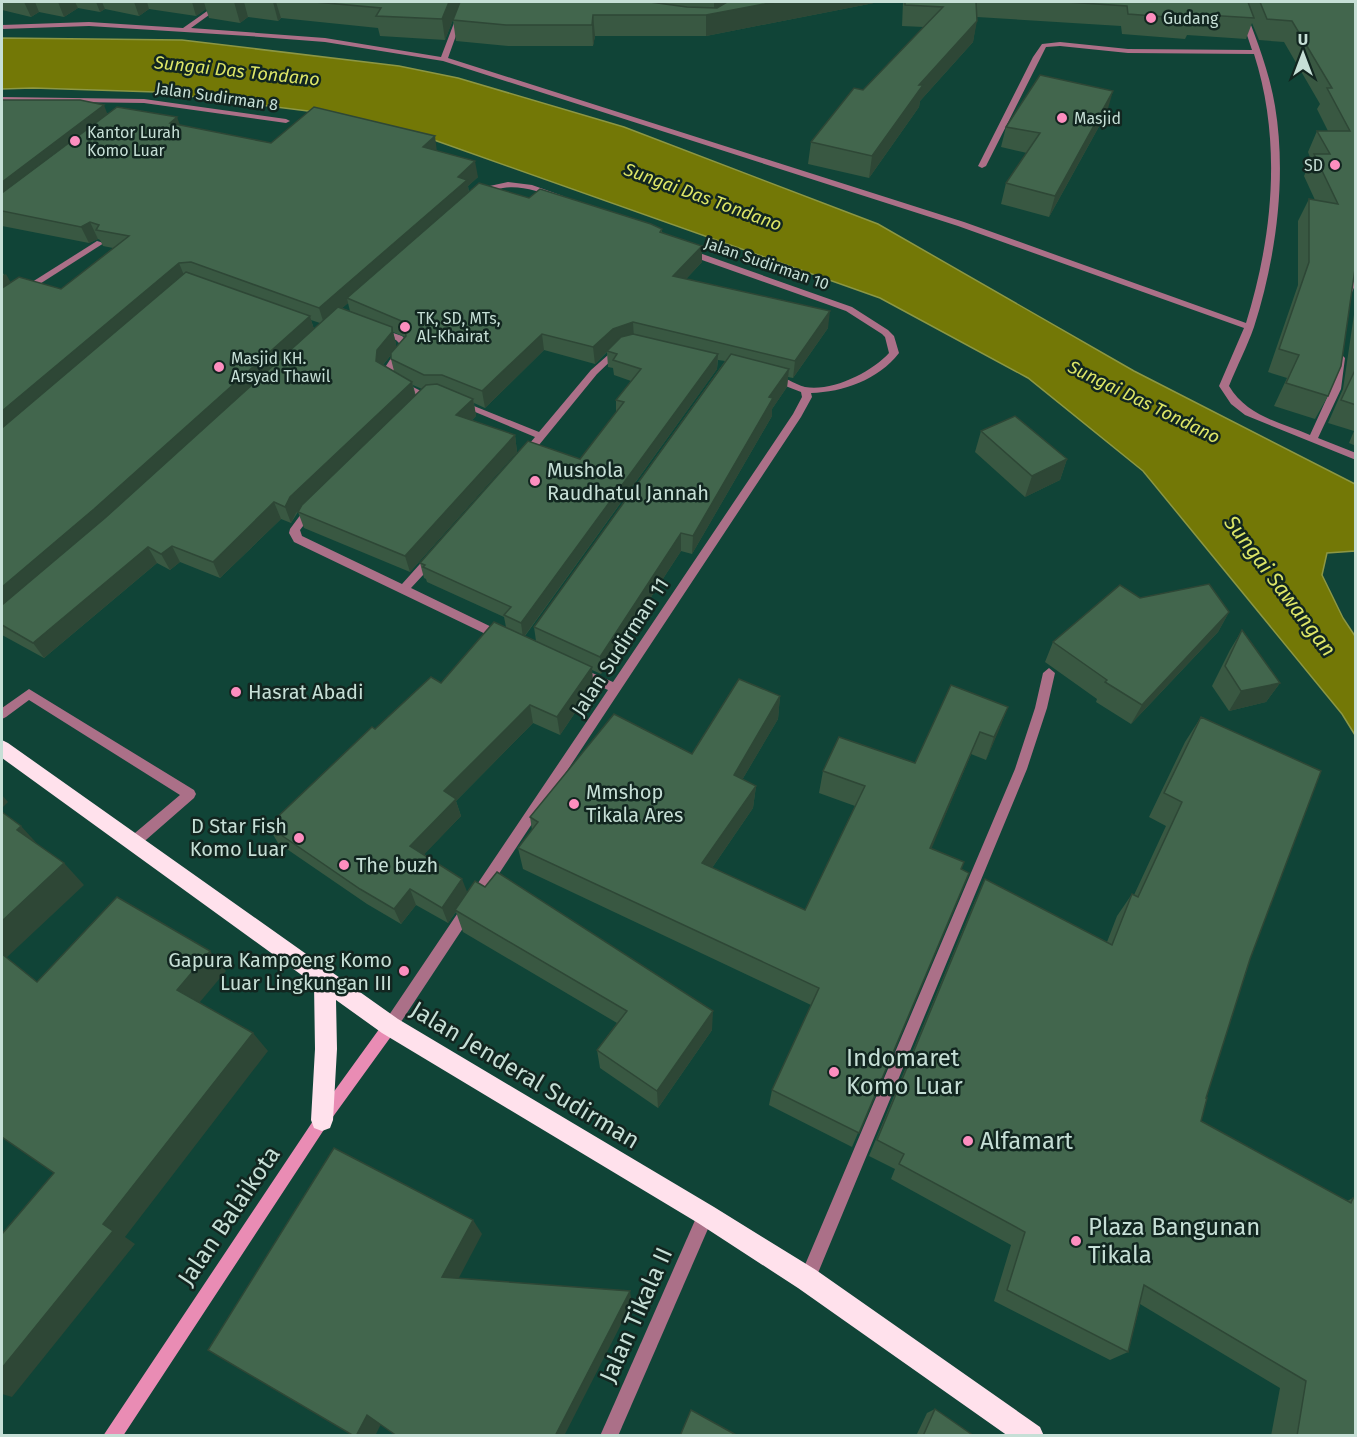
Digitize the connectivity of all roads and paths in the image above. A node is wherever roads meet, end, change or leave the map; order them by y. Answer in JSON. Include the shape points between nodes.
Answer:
{"nodes":[{"id":1,"x":224,"y":2,"type":"edge"},
{"id":2,"x":465,"y":2,"type":"edge"},
{"id":3,"x":1239,"y":2,"type":"edge"},
{"id":4,"x":2,"y":27,"type":"edge"},
{"id":5,"x":186,"y":29,"type":"junction"},
{"id":6,"x":1257,"y":52,"type":"junction"},
{"id":7,"x":444,"y":59,"type":"junction"},
{"id":8,"x":2,"y":99,"type":"edge"},
{"id":9,"x":144,"y":101,"type":"junction"},
{"id":10,"x":135,"y":108,"type":"edge"},
{"id":11,"x":286,"y":121,"type":"dead end"},
{"id":12,"x":982,"y":166,"type":"dead end"},
{"id":13,"x":570,"y":199,"type":"edge"},
{"id":14,"x":469,"y":203,"type":"edge"},
{"id":15,"x":99,"y":243,"type":"edge"},
{"id":16,"x":681,"y":249,"type":"edge"},
{"id":17,"x":1356,"y":268,"type":"edge"},
{"id":18,"x":1348,"y":298,"type":"edge"},
{"id":19,"x":2,"y":304,"type":"edge"},
{"id":20,"x":1249,"y":327,"type":"junction"},
{"id":21,"x":370,"y":328,"type":"edge"},
{"id":22,"x":1342,"y":343,"type":"edge"},
{"id":23,"x":623,"y":347,"type":"edge"},
{"id":24,"x":761,"y":375,"type":"edge"},
{"id":25,"x":805,"y":390,"type":"junction"},
{"id":26,"x":453,"y":400,"type":"edge"},
{"id":27,"x":418,"y":404,"type":"edge"},
{"id":28,"x":541,"y":436,"type":"junction"},
{"id":29,"x":1313,"y":439,"type":"junction"},
{"id":30,"x":1356,"y":457,"type":"edge"},
{"id":31,"x":518,"y":462,"type":"edge"},
{"id":32,"x":317,"y":503,"type":"edge"},
{"id":33,"x":441,"y":547,"type":"edge"},
{"id":34,"x":403,"y":590,"type":"junction"},
{"id":35,"x":507,"y":639,"type":"edge"},
{"id":36,"x":565,"y":666,"type":"edge"},
{"id":37,"x":1049,"y":672,"type":"dead end"},
{"id":38,"x":616,"y":689,"type":"junction"},
{"id":39,"x":2,"y":714,"type":"edge"},
{"id":40,"x":2,"y":748,"type":"edge"},
{"id":41,"x":134,"y":842,"type":"junction"},
{"id":42,"x":324,"y":978,"type":"junction"},
{"id":43,"x":390,"y":1026,"type":"junction"},
{"id":44,"x":322,"y":1120,"type":"junction"},
{"id":45,"x":706,"y":1215,"type":"junction"},
{"id":46,"x":807,"y":1279,"type":"junction"},
{"id":47,"x":112,"y":1436,"type":"edge"},
{"id":48,"x":609,"y":1436,"type":"edge"},
{"id":49,"x":1031,"y":1436,"type":"edge"}],
"edges":[{"from":1,"to":5,"type":"street"},
{"from":2,"to":7,"type":"street"},
{"from":3,"to":6,"type":"street"},
{"from":4,"to":5,"type":"street","via":[[89,24]]},
{"from":5,"to":7,"type":"street","via":[[325,40]]},
{"from":6,"to":12,"type":"street","via":[[1128,51],[1044,45]]},
{"from":6,"to":20,"type":"street","via":[[1273,119],[1274,195],[1263,272]]},
{"from":7,"to":20,"type":"street","via":[[949,220]]},
{"from":8,"to":9,"type":"street"},
{"from":9,"to":10,"type":"street","name":"Jalan Sudirman 8"},
{"from":9,"to":11,"type":"street","name":"Jalan Sudirman 8"},
{"from":13,"to":14,"type":"street","via":[[516,184],[487,188]]},
{"from":15,"to":19,"type":"street"},
{"from":16,"to":25,"type":"street","name":"Jalan Sudirman 10","via":[[830,301],[864,317],[890,336],[894,353],[868,374],[840,387]]},
{"from":17,"to":18,"type":"street"},
{"from":20,"to":29,"type":"street","via":[[1224,386],[1234,402],[1248,413]]},
{"from":21,"to":27,"type":"street","via":[[405,344],[404,351],[388,368],[388,378],[430,396]]},
{"from":22,"to":29,"type":"street","via":[[1336,389]]},
{"from":23,"to":28,"type":"street","via":[[594,372]]},
{"from":24,"to":25,"type":"street"},
{"from":25,"to":38,"type":"street","name":"Jalan Sudirman 11","via":[[807,397],[798,415]]},
{"from":26,"to":28,"type":"street"},
{"from":28,"to":31,"type":"street"},
{"from":29,"to":30,"type":"street"},
{"from":32,"to":34,"type":"street","via":[[298,524],[294,533],[298,539]]},
{"from":33,"to":34,"type":"street"},
{"from":34,"to":35,"type":"street"},
{"from":36,"to":38,"type":"street"},
{"from":37,"to":46,"type":"street","via":[[1021,769]]},
{"from":38,"to":43,"type":"street","name":"Jalan Sudirman 11"},
{"from":39,"to":41,"type":"street","via":[[29,694],[190,794]]},
{"from":40,"to":41,"type":"highway","name":"Jalan Jenderal Sudirman"},
{"from":41,"to":42,"type":"highway","name":"Jalan Jenderal Sudirman"},
{"from":42,"to":43,"type":"highway","name":"Jalan Jenderal Sudirman"},
{"from":42,"to":44,"type":"highway","via":[[327,1010]]},
{"from":43,"to":44,"type":"main road","name":"Jalan Balaikota"},
{"from":43,"to":45,"type":"highway","name":"Jalan Jenderal Sudirman"},
{"from":44,"to":47,"type":"main road","name":"Jalan Balaikota"},
{"from":45,"to":46,"type":"highway","name":"Jalan Jenderal Sudirman"},
{"from":45,"to":48,"type":"street","name":"Jalan Tikala II"},
{"from":46,"to":49,"type":"highway","name":"Jalan Jenderal Sudirman"}]}
